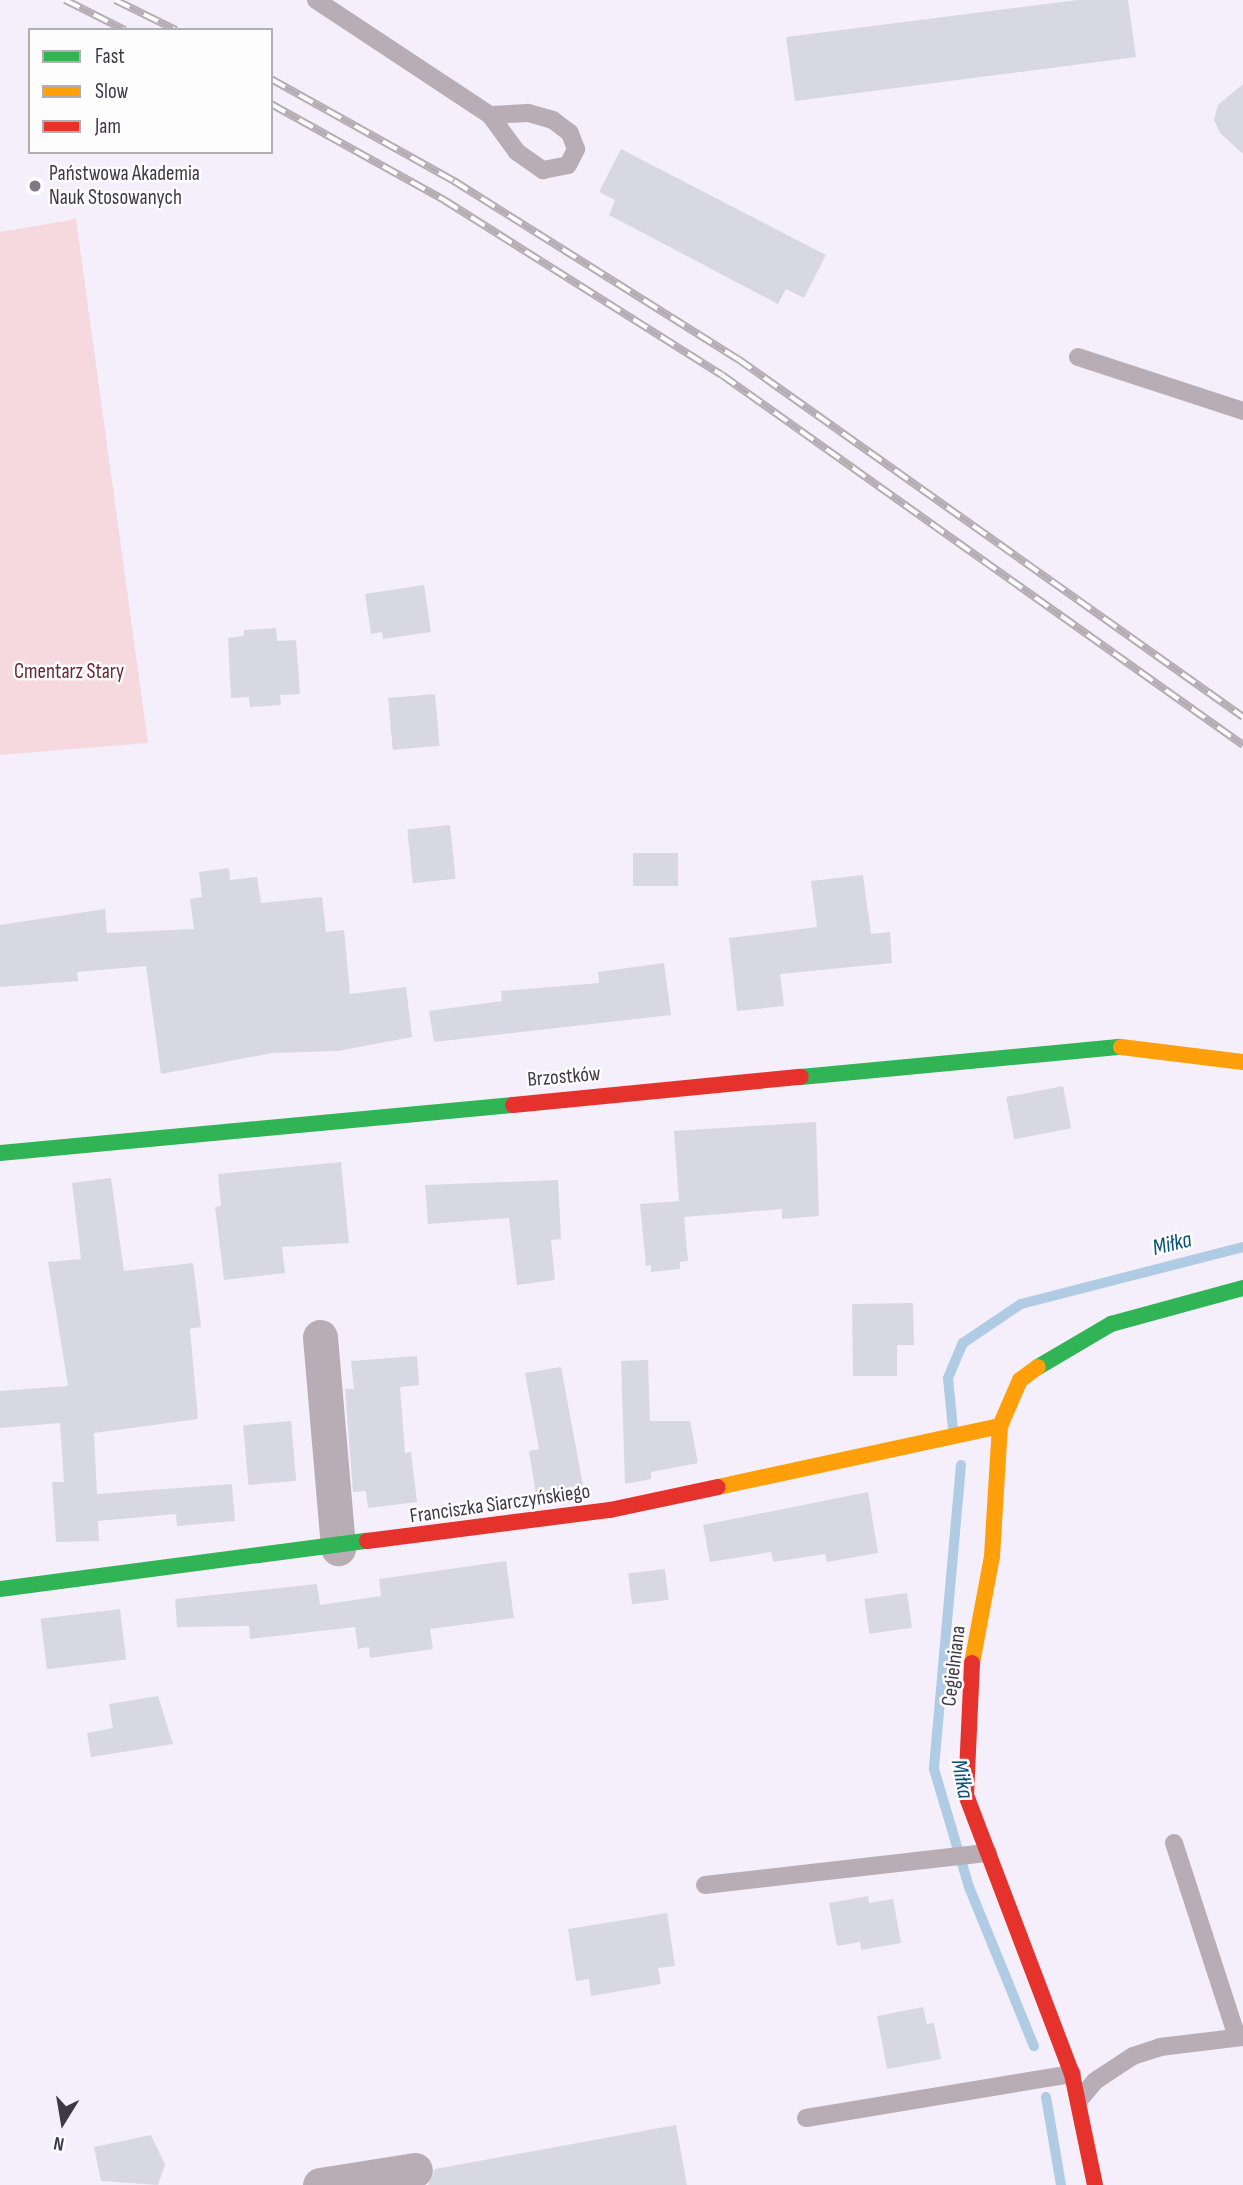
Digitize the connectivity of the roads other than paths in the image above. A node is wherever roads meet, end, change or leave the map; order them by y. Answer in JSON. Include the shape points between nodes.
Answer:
{"nodes":[{"id":1,"x":316,"y":0,"type":"edge"},
{"id":2,"x":490,"y":115,"type":"junction"},
{"id":3,"x":1078,"y":357,"type":"dead end"},
{"id":4,"x":1243,"y":411,"type":"edge"},
{"id":5,"x":1243,"y":1062,"type":"edge"},
{"id":6,"x":0,"y":1153,"type":"edge"},
{"id":7,"x":1243,"y":1288,"type":"edge"},
{"id":8,"x":320,"y":1337,"type":"dead end"},
{"id":9,"x":1000,"y":1426,"type":"junction"},
{"id":10,"x":338,"y":1548,"type":"junction"},
{"id":11,"x":0,"y":1589,"type":"edge"},
{"id":12,"x":1174,"y":1843,"type":"dead end"},
{"id":13,"x":981,"y":1854,"type":"junction"},
{"id":14,"x":705,"y":1885,"type":"dead end"},
{"id":15,"x":1240,"y":2037,"type":"edge"},
{"id":16,"x":1072,"y":2074,"type":"junction"},
{"id":17,"x":1080,"y":2099,"type":"junction"},
{"id":18,"x":806,"y":2118,"type":"dead end"},
{"id":19,"x":415,"y":2169,"type":"dead end"},
{"id":20,"x":320,"y":2185,"type":"edge"},
{"id":21,"x":1096,"y":2185,"type":"edge"}],
"edges":[{"from":1,"to":2,"type":"lane"},
{"from":2,"to":2,"type":"lane","via":[[517,152],[543,170],[568,165],[576,149],[570,132],[554,120],[528,114]]},
{"from":3,"to":4,"type":"lane"},
{"from":5,"to":6,"type":"street","name":"Brzostków","via":[[1132,1046]]},
{"from":7,"to":9,"type":"street","name":"Cegielniana","via":[[1111,1324],[1063,1348],[1020,1380]]},
{"from":8,"to":10,"type":"street"},
{"from":9,"to":10,"type":"street","name":"Franciszka Siarczyńskiego","via":[[610,1510]]},
{"from":9,"to":13,"type":"street","name":"Cegielniana","via":[[992,1556],[970,1675],[966,1795]]},
{"from":10,"to":11,"type":"street","name":"Franciszka Siarczyńskiego"},
{"from":12,"to":15,"type":"lane"},
{"from":13,"to":14,"type":"lane"},
{"from":13,"to":16,"type":"street","name":"Cegielniana"},
{"from":15,"to":17,"type":"lane","via":[[1160,2046],[1133,2056],[1095,2081]]},
{"from":16,"to":17,"type":"street","name":"Cegielniana"},
{"from":16,"to":18,"type":"lane"},
{"from":17,"to":21,"type":"street","name":"Cegielniana"},
{"from":19,"to":20,"type":"street"}]}
